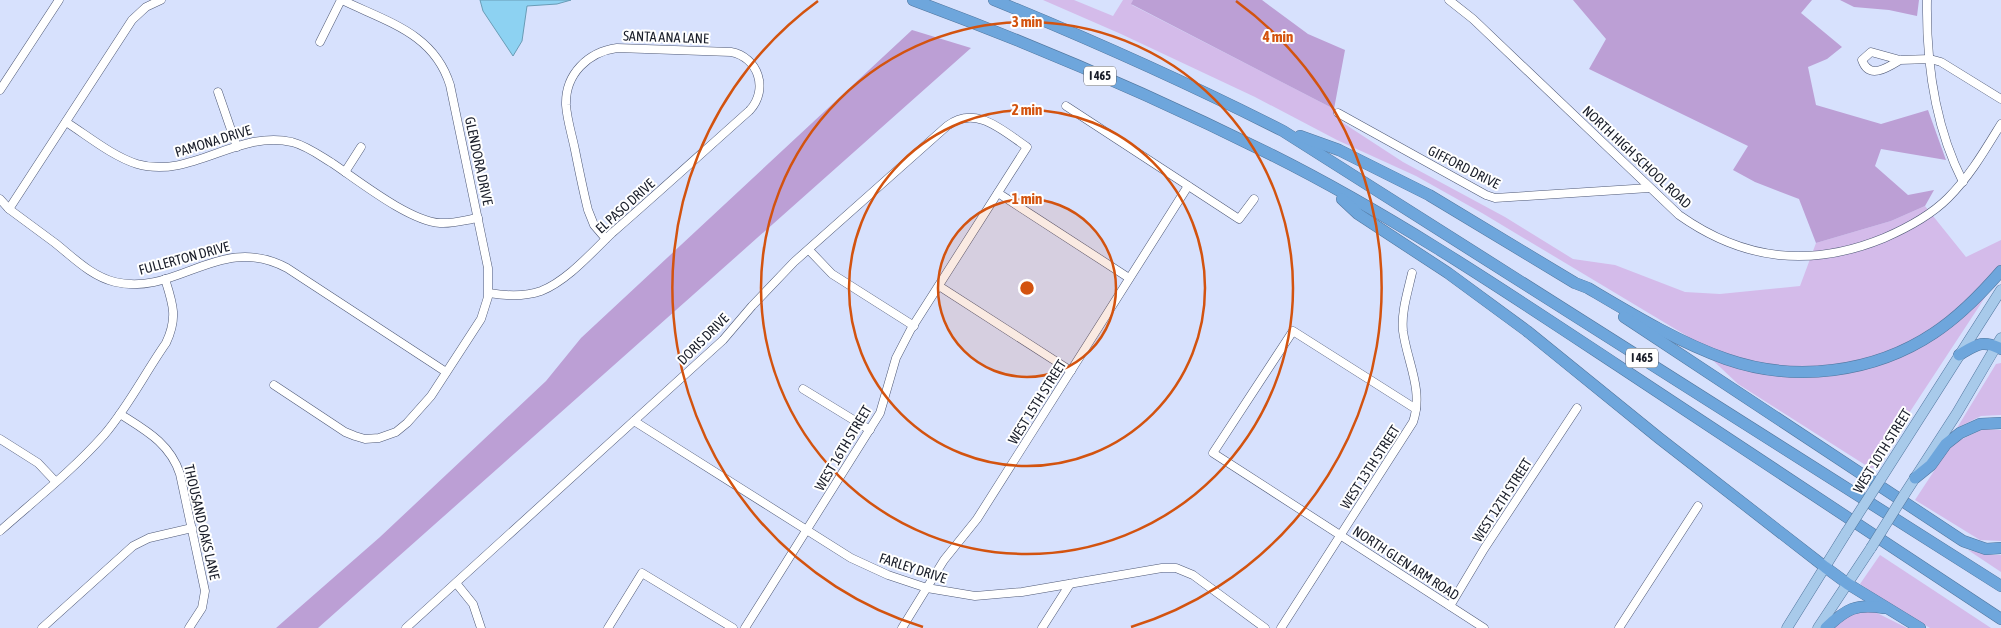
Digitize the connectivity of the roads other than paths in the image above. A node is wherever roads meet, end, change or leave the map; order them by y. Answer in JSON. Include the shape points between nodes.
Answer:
{"nodes":[{"id":1,"x":59,"y":0,"type":"edge"},
{"id":2,"x":161,"y":0,"type":"edge"},
{"id":3,"x":342,"y":0,"type":"edge"},
{"id":4,"x":913,"y":0,"type":"edge"},
{"id":5,"x":994,"y":0,"type":"edge"},
{"id":6,"x":1449,"y":0,"type":"edge"},
{"id":7,"x":1927,"y":0,"type":"edge"},
{"id":8,"x":320,"y":42,"type":"dead end"},
{"id":9,"x":1930,"y":59,"type":"junction"},
{"id":10,"x":1900,"y":60,"type":"dead end"},
{"id":11,"x":0,"y":90,"type":"edge"},
{"id":12,"x":218,"y":92,"type":"dead end"},
{"id":13,"x":758,"y":97,"type":"joint"},
{"id":14,"x":2001,"y":99,"type":"edge"},
{"id":15,"x":1066,"y":106,"type":"dead end"},
{"id":16,"x":1338,"y":113,"type":"dead end"},
{"id":17,"x":66,"y":122,"type":"junction"},
{"id":18,"x":2001,"y":124,"type":"edge"},
{"id":19,"x":1283,"y":131,"type":"junction"},
{"id":20,"x":361,"y":146,"type":"dead end"},
{"id":21,"x":237,"y":147,"type":"junction"},
{"id":22,"x":1027,"y":147,"type":"joint"},
{"id":23,"x":345,"y":172,"type":"junction"},
{"id":24,"x":1963,"y":182,"type":"junction"},
{"id":25,"x":1323,"y":183,"type":"junction"},
{"id":26,"x":1188,"y":186,"type":"junction"},
{"id":27,"x":1649,"y":188,"type":"junction"},
{"id":28,"x":998,"y":193,"type":"junction"},
{"id":29,"x":0,"y":199,"type":"edge"},
{"id":30,"x":1254,"y":199,"type":"dead end"},
{"id":31,"x":0,"y":207,"type":"edge"},
{"id":32,"x":9,"y":209,"type":"junction"},
{"id":33,"x":478,"y":218,"type":"junction"},
{"id":34,"x":606,"y":239,"type":"junction"},
{"id":35,"x":809,"y":250,"type":"junction"},
{"id":36,"x":2001,"y":271,"type":"edge"},
{"id":37,"x":1412,"y":273,"type":"dead end"},
{"id":38,"x":1129,"y":278,"type":"junction"},
{"id":39,"x":165,"y":279,"type":"junction"},
{"id":40,"x":1575,"y":283,"type":"junction"},
{"id":41,"x":939,"y":286,"type":"junction"},
{"id":42,"x":2001,"y":290,"type":"edge"},
{"id":43,"x":489,"y":293,"type":"junction"},
{"id":44,"x":914,"y":326,"type":"junction"},
{"id":45,"x":1999,"y":344,"type":"edge"},
{"id":46,"x":1959,"y":355,"type":"junction"},
{"id":47,"x":1071,"y":371,"type":"junction"},
{"id":48,"x":446,"y":372,"type":"junction"},
{"id":49,"x":274,"y":385,"type":"dead end"},
{"id":50,"x":803,"y":390,"type":"dead end"},
{"id":51,"x":1577,"y":408,"type":"dead end"},
{"id":52,"x":1416,"y":409,"type":"junction"},
{"id":53,"x":120,"y":414,"type":"junction"},
{"id":54,"x":634,"y":421,"type":"junction"},
{"id":55,"x":2001,"y":423,"type":"edge"},
{"id":56,"x":870,"y":430,"type":"junction"},
{"id":57,"x":0,"y":439,"type":"edge"},
{"id":58,"x":1915,"y":478,"type":"junction"},
{"id":59,"x":55,"y":482,"type":"junction"},
{"id":60,"x":1698,"y":506,"type":"dead end"},
{"id":61,"x":192,"y":528,"type":"junction"},
{"id":62,"x":807,"y":530,"type":"junction"},
{"id":63,"x":0,"y":532,"type":"edge"},
{"id":64,"x":1340,"y":535,"type":"junction"},
{"id":65,"x":2001,"y":548,"type":"edge"},
{"id":66,"x":1824,"y":566,"type":"junction"},
{"id":67,"x":456,"y":583,"type":"junction"},
{"id":68,"x":1070,"y":584,"type":"junction"},
{"id":69,"x":1848,"y":584,"type":"junction"},
{"id":70,"x":2001,"y":586,"type":"edge"},
{"id":71,"x":927,"y":588,"type":"junction"},
{"id":72,"x":1450,"y":606,"type":"junction"},
{"id":73,"x":1890,"y":609,"type":"junction"},
{"id":74,"x":2001,"y":619,"type":"edge"},
{"id":75,"x":42,"y":628,"type":"edge"},
{"id":76,"x":189,"y":628,"type":"edge"},
{"id":77,"x":406,"y":628,"type":"edge"},
{"id":78,"x":481,"y":628,"type":"edge"},
{"id":79,"x":608,"y":628,"type":"edge"},
{"id":80,"x":733,"y":628,"type":"edge"},
{"id":81,"x":745,"y":628,"type":"edge"},
{"id":82,"x":902,"y":628,"type":"edge"},
{"id":83,"x":1042,"y":628,"type":"edge"},
{"id":84,"x":1265,"y":628,"type":"edge"},
{"id":85,"x":1281,"y":628,"type":"edge"},
{"id":86,"x":1484,"y":628,"type":"edge"},
{"id":87,"x":1619,"y":628,"type":"edge"},
{"id":88,"x":1787,"y":628,"type":"edge"},
{"id":89,"x":1818,"y":628,"type":"edge"},
{"id":90,"x":1826,"y":628,"type":"edge"},
{"id":91,"x":1920,"y":628,"type":"edge"}],
"edges":[{"from":1,"to":11,"type":"street"},
{"from":2,"to":17,"type":"street","via":[[135,16]]},
{"from":3,"to":8,"type":"street"},
{"from":3,"to":33,"type":"street","name":"GLENDORA DRIVE","via":[[412,34],[438,57],[448,78]]},
{"from":4,"to":25,"type":"highway","number":"I 465","via":[[1122,85],[1272,155]]},
{"from":5,"to":19,"type":"highway","number":"I 465","via":[[1161,71]]},
{"from":6,"to":27,"type":"street","name":"NORTH HIGH SCHOOL ROAD","via":[[1473,19]]},
{"from":7,"to":9,"type":"street"},
{"from":9,"to":10,"type":"street"},
{"from":9,"to":14,"type":"street","via":[[1942,62]]},
{"from":9,"to":24,"type":"street","via":[[1938,118]]},
{"from":12,"to":21,"type":"street"},
{"from":13,"to":34,"type":"street","name":"EL PASO DRIVE","via":[[750,110]]},
{"from":13,"to":34,"type":"street","name":"SANTA ANA LANE","via":[[760,83],[756,70],[744,57],[731,52],[617,48],[602,51],[582,64],[570,82],[567,109],[588,210]]},
{"from":15,"to":26,"type":"street"},
{"from":16,"to":27,"type":"street","name":"GIFFORD DRIVE","via":[[1495,198]]},
{"from":17,"to":21,"type":"street","name":"PAMONA DRIVE","via":[[122,158],[148,166],[178,166]]},
{"from":17,"to":32,"type":"street"},
{"from":18,"to":24,"type":"street","name":"NORTH HIGH SCHOOL ROAD"},
{"from":19,"to":40,"type":"highway","via":[[1339,150],[1421,191]]},
{"from":19,"to":70,"type":"highway","number":"I 465"},
{"from":20,"to":23,"type":"street"},
{"from":21,"to":23,"type":"street","name":"PAMONA DRIVE","via":[[261,140],[290,142],[314,151]]},
{"from":22,"to":28,"type":"street","name":"WEST 16TH STREET"},
{"from":22,"to":35,"type":"street","name":"DORIS DRIVE","via":[[986,120],[976,117],[959,119],[947,126]]},
{"from":23,"to":33,"type":"street","name":"PAMONA DRIVE","via":[[423,220],[447,223]]},
{"from":24,"to":27,"type":"street","name":"NORTH HIGH SCHOOL ROAD","via":[[1931,212],[1903,229],[1845,252],[1801,257],[1756,252],[1714,237],[1679,215]]},
{"from":25,"to":66,"type":"highway","via":[[1358,214],[1448,273],[1527,331]]},
{"from":25,"to":74,"type":"highway","number":"I 465","via":[[1442,252]]},
{"from":26,"to":30,"type":"street","via":[[1239,219]]},
{"from":26,"to":38,"type":"street","name":"WEST 15TH STREET"},
{"from":28,"to":38,"type":"street"},
{"from":28,"to":41,"type":"street","name":"WEST 16TH STREET"},
{"from":29,"to":32,"type":"street","name":"FULLERTON DRIVE"},
{"from":31,"to":32,"type":"street","name":"FULLERTON DRIVE"},
{"from":32,"to":39,"type":"street","name":"FULLERTON DRIVE","via":[[101,277],[135,284]]},
{"from":33,"to":43,"type":"street","name":"GLENDORA DRIVE","via":[[488,268]]},
{"from":34,"to":43,"type":"street","name":"EL PASO DRIVE","via":[[566,275],[542,290],[514,296]]},
{"from":35,"to":44,"type":"street","via":[[832,274]]},
{"from":35,"to":54,"type":"street","name":"DORIS DRIVE","via":[[770,286],[723,340]]},
{"from":36,"to":40,"type":"highway","via":[[1950,322],[1920,342],[1869,363],[1817,372],[1783,371],[1728,360],[1662,330]]},
{"from":37,"to":52,"type":"street","name":"WEST 13TH STREET","via":[[1403,320],[1416,385]]},
{"from":38,"to":47,"type":"street","name":"WEST 15TH STREET"},
{"from":39,"to":48,"type":"street","name":"FULLERTON DRIVE","via":[[230,257],[251,256],[275,262]]},
{"from":39,"to":53,"type":"street","via":[[173,306],[172,330]]},
{"from":40,"to":65,"type":"highway","via":[[1957,537],[1986,549]]},
{"from":41,"to":44,"type":"street","name":"WEST 16TH STREET"},
{"from":41,"to":47,"type":"street"},
{"from":42,"to":46,"type":"main road","name":"WEST 10TH STREET"},
{"from":43,"to":48,"type":"street","name":"GLENDORA DRIVE","via":[[481,319]]},
{"from":44,"to":56,"type":"street","name":"WEST 16TH STREET","via":[[896,358],[880,413]]},
{"from":45,"to":46,"type":"highway","via":[[1978,344]]},
{"from":45,"to":58,"type":"main road"},
{"from":46,"to":66,"type":"main road","name":"WEST 10TH STREET","bridge":true},
{"from":47,"to":71,"type":"street","name":"WEST 15TH STREET","via":[[977,519],[944,560]]},
{"from":48,"to":49,"type":"street","name":"GLENDORA DRIVE","via":[[431,396],[407,423],[389,435],[376,438],[349,434]]},
{"from":50,"to":56,"type":"street"},
{"from":51,"to":72,"type":"street","name":"WEST 12TH STREET"},
{"from":52,"to":64,"type":"street","name":"WEST 13TH STREET","via":[[1408,433]]},
{"from":52,"to":64,"type":"street","name":"NORTH GLEN ARM ROAD","via":[[1293,331],[1213,453]]},
{"from":53,"to":59,"type":"street","via":[[104,436]]},
{"from":53,"to":61,"type":"street","name":"THOUSAND OAKS LANE","via":[[158,439],[174,458]]},
{"from":54,"to":62,"type":"street","name":"FARLEY DRIVE"},
{"from":54,"to":67,"type":"street","name":"DORIS DRIVE"},
{"from":55,"to":58,"type":"highway","via":[[1980,424],[1960,432],[1946,444],[1931,466]]},
{"from":56,"to":62,"type":"street","name":"WEST 16TH STREET"},
{"from":57,"to":59,"type":"street","via":[[38,463]]},
{"from":58,"to":69,"type":"main road","bridge":true},
{"from":59,"to":63,"type":"street"},
{"from":60,"to":87,"type":"street"},
{"from":61,"to":75,"type":"street","via":[[149,538],[133,546]]},
{"from":61,"to":76,"type":"street","name":"THOUSAND OAKS LANE","via":[[205,594],[202,608]]},
{"from":62,"to":71,"type":"street","name":"FARLEY DRIVE","via":[[860,562]]},
{"from":62,"to":81,"type":"street","name":"WEST 16TH STREET"},
{"from":64,"to":72,"type":"street","name":"NORTH GLEN ARM ROAD"},
{"from":64,"to":85,"type":"street","name":"WEST 13TH STREET"},
{"from":66,"to":69,"type":"highway"},
{"from":66,"to":88,"type":"main road","name":"WEST 10TH STREET"},
{"from":67,"to":77,"type":"street","name":"DORIS DRIVE"},
{"from":67,"to":78,"type":"street","via":[[473,604]]},
{"from":68,"to":71,"type":"street","name":"FARLEY DRIVE","via":[[981,596]]},
{"from":68,"to":83,"type":"street"},
{"from":68,"to":84,"type":"street","name":"FARLEY DRIVE","via":[[1159,568],[1176,568],[1192,575]]},
{"from":69,"to":73,"type":"highway"},
{"from":69,"to":89,"type":"main road"},
{"from":71,"to":82,"type":"street","name":"WEST 15TH STREET"},
{"from":72,"to":86,"type":"street","name":"NORTH GLEN ARM ROAD"},
{"from":73,"to":90,"type":"highway","via":[[1854,608],[1841,614]]},
{"from":73,"to":91,"type":"highway"},
{"from":79,"to":80,"type":"street","via":[[642,573]]}]}
